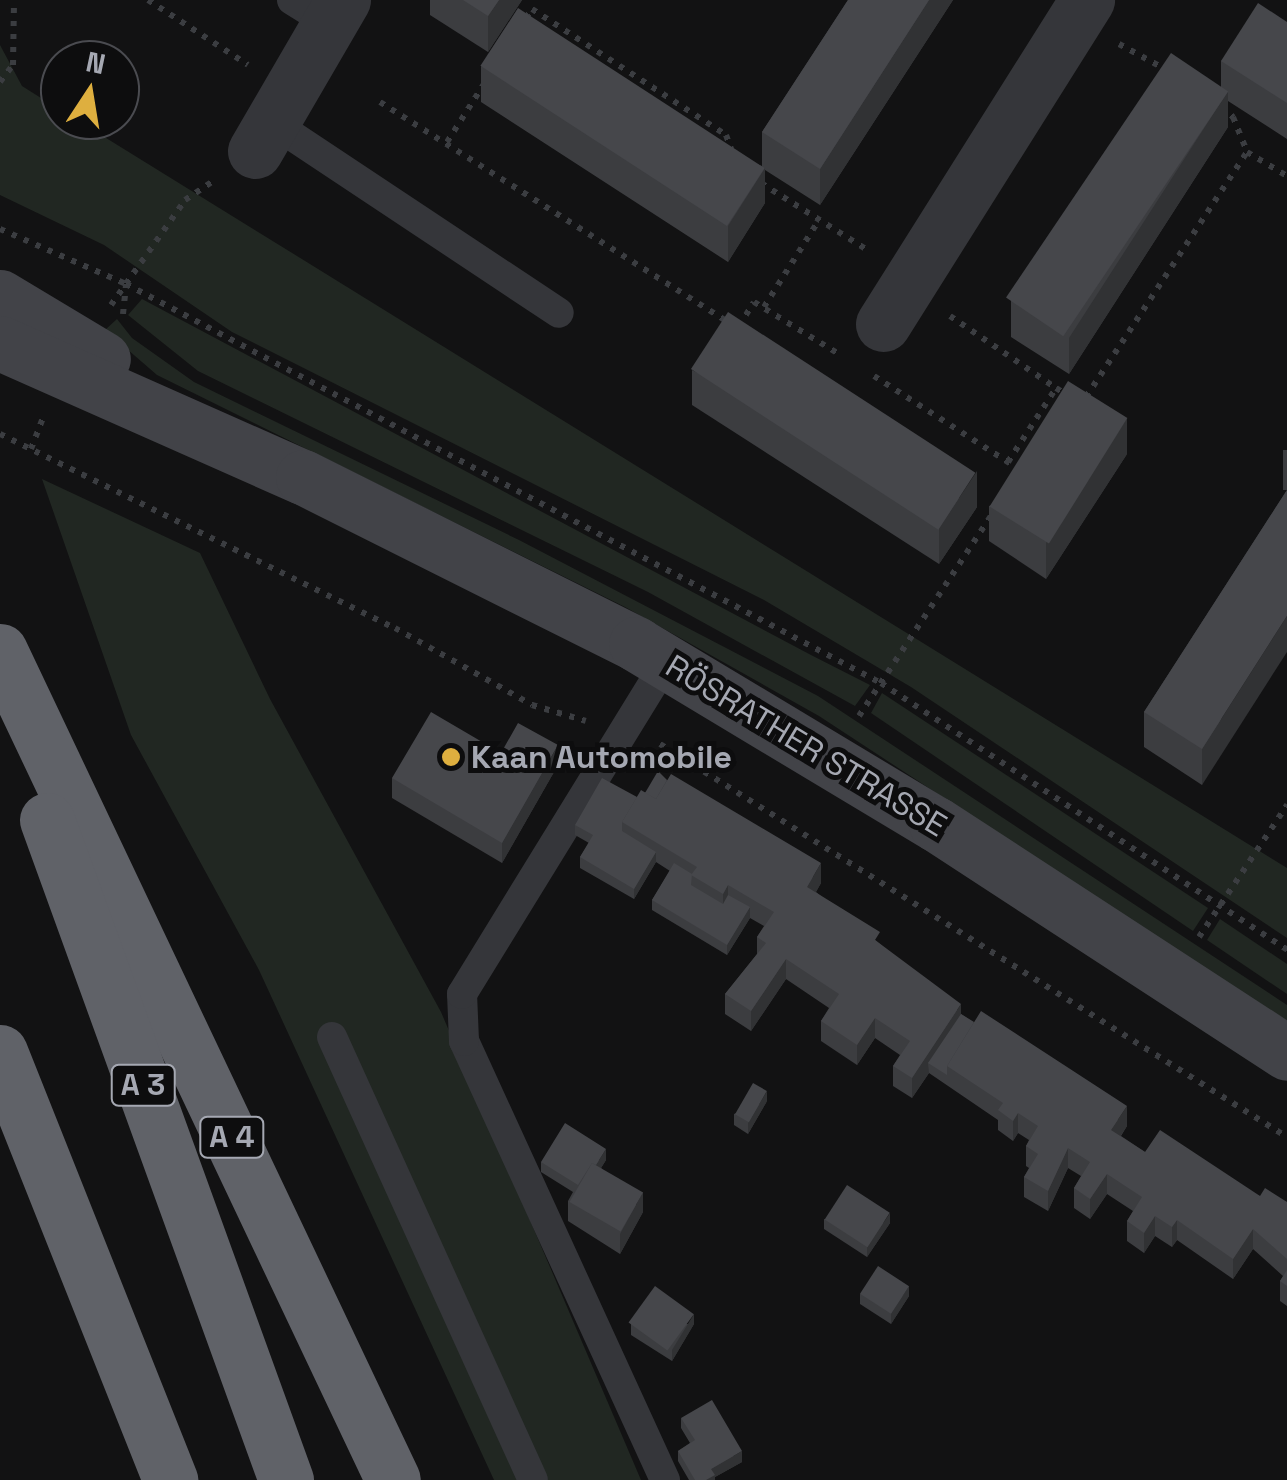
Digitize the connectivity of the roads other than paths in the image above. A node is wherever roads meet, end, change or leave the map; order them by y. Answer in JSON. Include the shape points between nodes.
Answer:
{"nodes":[{"id":1,"x":321,"y":8,"type":"edge"},
{"id":2,"x":1080,"y":10,"type":"edge"},
{"id":3,"x":273,"y":122,"type":"joint"},
{"id":4,"x":0,"y":297,"type":"edge"},
{"id":5,"x":559,"y":313,"type":"dead end"},
{"id":6,"x":889,"y":313,"type":"road end"},
{"id":7,"x":0,"y":343,"type":"edge"},
{"id":8,"x":71,"y":359,"type":"junction"},
{"id":9,"x":0,"y":651,"type":"edge"},
{"id":10,"x":666,"y":662,"type":"junction"},
{"id":11,"x":0,"y":690,"type":"edge"},
{"id":12,"x":332,"y":1037,"type":"dead end"},
{"id":13,"x":0,"y":1052,"type":"edge"},
{"id":14,"x":1287,"y":1052,"type":"edge"},
{"id":15,"x":170,"y":1480,"type":"edge"},
{"id":16,"x":286,"y":1480,"type":"edge"},
{"id":17,"x":393,"y":1480,"type":"edge"},
{"id":18,"x":533,"y":1480,"type":"edge"},
{"id":19,"x":666,"y":1480,"type":"edge"}],
"edges":[{"from":1,"to":3,"type":"street"},
{"from":2,"to":6,"type":"street"},
{"from":3,"to":5,"type":"lane"},
{"from":4,"to":8,"type":"main road","name":"RÖSRATHER STRASSE"},
{"from":7,"to":8,"type":"main road","name":"RÖSRATHER STRASSE"},
{"from":8,"to":10,"type":"main road","name":"RÖSRATHER STRASSE"},
{"from":9,"to":17,"type":"highway","number":"A 4"},
{"from":10,"to":14,"type":"main road","name":"RÖSRATHER STRASSE","via":[[936,824]]},
{"from":10,"to":19,"type":"lane","via":[[462,994],[464,1041]]},
{"from":11,"to":16,"type":"highway","number":"A 3"},
{"from":12,"to":18,"type":"lane"},
{"from":13,"to":15,"type":"highway"}]}
